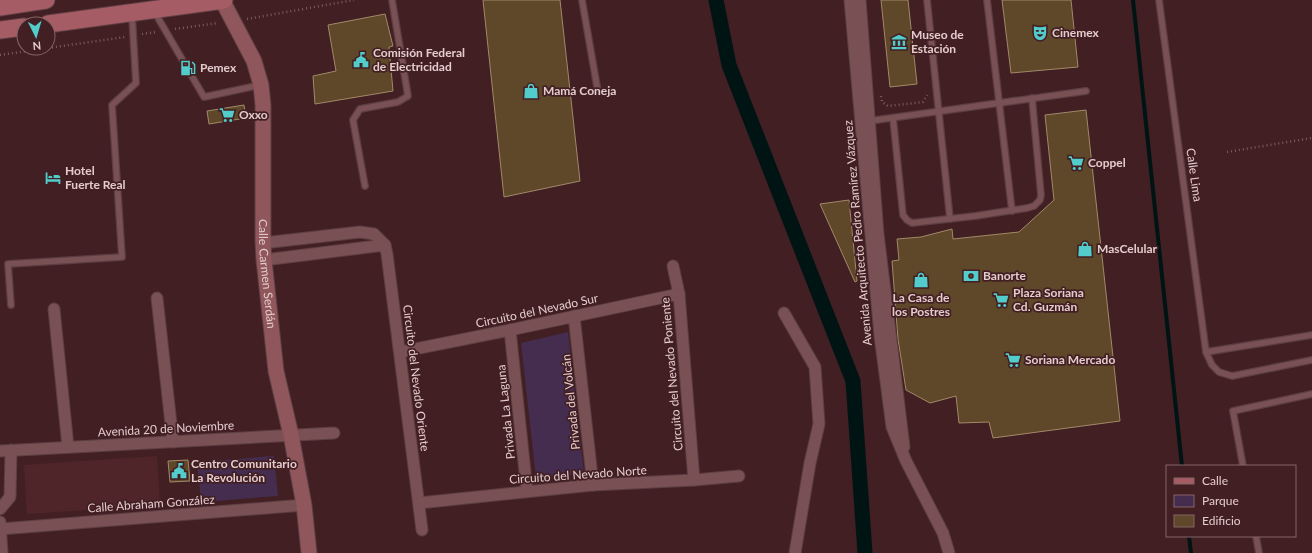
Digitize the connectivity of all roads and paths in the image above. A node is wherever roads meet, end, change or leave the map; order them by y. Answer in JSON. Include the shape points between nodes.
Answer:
{"nodes":[{"id":1,"x":46,"y":0,"type":"edge"},
{"id":2,"x":223,"y":0,"type":"edge"},
{"id":3,"x":354,"y":0,"type":"edge"},
{"id":4,"x":392,"y":0,"type":"edge"},
{"id":5,"x":582,"y":0,"type":"edge"},
{"id":6,"x":850,"y":0,"type":"edge"},
{"id":7,"x":860,"y":0,"type":"edge"},
{"id":8,"x":927,"y":0,"type":"edge"},
{"id":9,"x":987,"y":0,"type":"edge"},
{"id":10,"x":1159,"y":0,"type":"edge"},
{"id":11,"x":0,"y":6,"type":"edge"},
{"id":12,"x":154,"y":10,"type":"junction"},
{"id":13,"x":131,"y":13,"type":"junction"},
{"id":14,"x":233,"y":21,"type":"junction"},
{"id":15,"x":56,"y":23,"type":"edge"},
{"id":16,"x":16,"y":28,"type":"edge"},
{"id":17,"x":0,"y":30,"type":"edge"},
{"id":18,"x":166,"y":31,"type":"junction"},
{"id":19,"x":133,"y":36,"type":"junction"},
{"id":20,"x":56,"y":47,"type":"edge"},
{"id":21,"x":16,"y":53,"type":"edge"},
{"id":22,"x":0,"y":55,"type":"edge"},
{"id":23,"x":261,"y":84,"type":"junction"},
{"id":24,"x":1086,"y":91,"type":"dead end"},
{"id":25,"x":598,"y":92,"type":"dead end"},
{"id":26,"x":881,"y":94,"type":"dead end"},
{"id":27,"x":1032,"y":98,"type":"junction"},
{"id":28,"x":923,"y":102,"type":"dead end"},
{"id":29,"x":999,"y":103,"type":"junction"},
{"id":30,"x":939,"y":111,"type":"junction"},
{"id":31,"x":893,"y":118,"type":"junction"},
{"id":32,"x":869,"y":121,"type":"junction"},
{"id":33,"x":1312,"y":138,"type":"edge"},
{"id":34,"x":1227,"y":152,"type":"dead end"},
{"id":35,"x":365,"y":186,"type":"dead end"},
{"id":36,"x":1012,"y":211,"type":"junction"},
{"id":37,"x":950,"y":219,"type":"junction"},
{"id":38,"x":263,"y":243,"type":"junction"},
{"id":39,"x":385,"y":245,"type":"junction"},
{"id":40,"x":264,"y":260,"type":"junction"},
{"id":41,"x":673,"y":266,"type":"dead end"},
{"id":42,"x":678,"y":294,"type":"junction"},
{"id":43,"x":157,"y":298,"type":"dead end"},
{"id":44,"x":11,"y":305,"type":"dead end"},
{"id":45,"x":54,"y":309,"type":"dead end"},
{"id":46,"x":784,"y":313,"type":"dead end"},
{"id":47,"x":574,"y":316,"type":"junction"},
{"id":48,"x":510,"y":330,"type":"junction"},
{"id":49,"x":1312,"y":335,"type":"edge"},
{"id":50,"x":400,"y":352,"type":"junction"},
{"id":51,"x":1206,"y":352,"type":"junction"},
{"id":52,"x":1312,"y":360,"type":"edge"},
{"id":53,"x":1312,"y":394,"type":"edge"},
{"id":54,"x":334,"y":433,"type":"dead end"},
{"id":55,"x":291,"y":435,"type":"junction"},
{"id":56,"x":173,"y":442,"type":"junction"},
{"id":57,"x":68,"y":447,"type":"junction"},
{"id":58,"x":6,"y":451,"type":"edge"},
{"id":59,"x":906,"y":461,"type":"junction"},
{"id":60,"x":1243,"y":465,"type":"edge"},
{"id":61,"x":739,"y":476,"type":"dead end"},
{"id":62,"x":694,"y":480,"type":"junction"},
{"id":63,"x":593,"y":485,"type":"junction"},
{"id":64,"x":527,"y":491,"type":"junction"},
{"id":65,"x":420,"y":503,"type":"junction"},
{"id":66,"x":304,"y":505,"type":"junction"},
{"id":67,"x":0,"y":509,"type":"edge"},
{"id":68,"x":0,"y":522,"type":"edge"},
{"id":69,"x":0,"y":529,"type":"edge"},
{"id":70,"x":422,"y":530,"type":"dead end"},
{"id":71,"x":1256,"y":537,"type":"edge"},
{"id":72,"x":2,"y":553,"type":"edge"},
{"id":73,"x":309,"y":553,"type":"edge"},
{"id":74,"x":795,"y":553,"type":"edge"},
{"id":75,"x":949,"y":553,"type":"edge"},
{"id":76,"x":1259,"y":553,"type":"edge"}],
"edges":[{"from":1,"to":11,"type":"main road"},
{"from":2,"to":12,"type":"main road"},
{"from":2,"to":14,"type":"street","name":"Calle Carmen Serdán"},
{"from":3,"to":14,"type":"path"},
{"from":4,"to":35,"type":"lane","via":[[408,96],[398,102],[360,109],[353,120]]},
{"from":5,"to":25,"type":"lane"},
{"from":6,"to":59,"type":"street","name":"Avenida Arquitecto Pedro Ramírez Vázquez","via":[[880,336],[892,427]]},
{"from":7,"to":32,"type":"street","name":"Avenida Arquitecto Pedro Ramírez Vázquez"},
{"from":8,"to":30,"type":"lane"},
{"from":9,"to":29,"type":"lane"},
{"from":10,"to":51,"type":"lane","name":"Calle Lima"},
{"from":12,"to":13,"type":"main road"},
{"from":12,"to":18,"type":"lane"},
{"from":13,"to":15,"type":"main road"},
{"from":13,"to":19,"type":"lane"},
{"from":14,"to":18,"type":"path"},
{"from":14,"to":23,"type":"street","name":"Calle Carmen Serdán","via":[[254,61]]},
{"from":16,"to":17,"type":"main road"},
{"from":18,"to":19,"type":"path"},
{"from":18,"to":23,"type":"lane","via":[[204,97]]},
{"from":19,"to":20,"type":"path"},
{"from":19,"to":44,"type":"lane","via":[[136,83],[112,105],[122,257],[8,264]]},
{"from":21,"to":22,"type":"path"},
{"from":23,"to":38,"type":"street","name":"Calle Carmen Serdán"},
{"from":24,"to":27,"type":"lane"},
{"from":26,"to":28,"type":"path","via":[[882,102],[888,106]]},
{"from":27,"to":29,"type":"lane"},
{"from":27,"to":36,"type":"lane","via":[[1041,195],[1034,206]]},
{"from":29,"to":30,"type":"lane"},
{"from":29,"to":36,"type":"lane"},
{"from":30,"to":31,"type":"lane"},
{"from":30,"to":37,"type":"lane"},
{"from":31,"to":32,"type":"lane"},
{"from":31,"to":37,"type":"lane","via":[[903,215],[912,223]]},
{"from":32,"to":59,"type":"street","name":"Avenida Arquitecto Pedro Ramírez Vázquez","via":[[882,264]]},
{"from":33,"to":34,"type":"path"},
{"from":36,"to":37,"type":"lane"},
{"from":38,"to":39,"type":"street","via":[[360,232],[374,234]]},
{"from":38,"to":40,"type":"street","name":"Calle Carmen Serdán"},
{"from":39,"to":40,"type":"street"},
{"from":39,"to":50,"type":"street","name":"Circuito del Nevado Oriente"},
{"from":40,"to":55,"type":"street","name":"Calle Carmen Serdán","via":[[276,371]]},
{"from":41,"to":42,"type":"street","name":"Circuito del Nevado Poniente"},
{"from":42,"to":47,"type":"street","name":"Circuito del Nevado Sur"},
{"from":42,"to":62,"type":"street","name":"Circuito del Nevado Poniente"},
{"from":43,"to":56,"type":"street"},
{"from":45,"to":57,"type":"street"},
{"from":46,"to":74,"type":"street","via":[[815,367],[819,424]]},
{"from":47,"to":48,"type":"street","name":"Circuito del Nevado Sur"},
{"from":47,"to":63,"type":"street","name":"Privada del Volcán"},
{"from":48,"to":50,"type":"street","name":"Circuito del Nevado Sur"},
{"from":48,"to":64,"type":"street","name":"Privada La Laguna"},
{"from":49,"to":51,"type":"lane"},
{"from":50,"to":65,"type":"street","name":"Circuito del Nevado Oriente"},
{"from":51,"to":52,"type":"lane","via":[[1212,365],[1219,372],[1232,376]]},
{"from":53,"to":60,"type":"lane","via":[[1232,411]]},
{"from":54,"to":55,"type":"street","name":"Avenida 20 de Noviembre"},
{"from":55,"to":56,"type":"street","name":"Avenida 20 de Noviembre"},
{"from":55,"to":66,"type":"street","name":"Calle Carmen Serdán"},
{"from":56,"to":57,"type":"street","name":"Avenida 20 de Noviembre"},
{"from":57,"to":58,"type":"street","name":"Avenida 20 de Noviembre"},
{"from":58,"to":67,"type":"street","via":[[10,497]]},
{"from":59,"to":75,"type":"street","name":"Avenida Arquitecto Pedro Ramírez Vázquez","via":[[943,533]]},
{"from":61,"to":62,"type":"street","name":"Circuito del Nevado Norte"},
{"from":62,"to":63,"type":"street","name":"Circuito del Nevado Norte"},
{"from":63,"to":64,"type":"street","name":"Circuito del Nevado Norte"},
{"from":64,"to":65,"type":"street","name":"Circuito del Nevado Norte"},
{"from":65,"to":70,"type":"street","name":"Circuito del Nevado Oriente"},
{"from":66,"to":69,"type":"street","name":"Calle Abraham González"},
{"from":66,"to":73,"type":"street","name":"Calle Carmen Serdán"},
{"from":68,"to":69,"type":"street"},
{"from":69,"to":72,"type":"street"},
{"from":71,"to":76,"type":"lane"}]}
